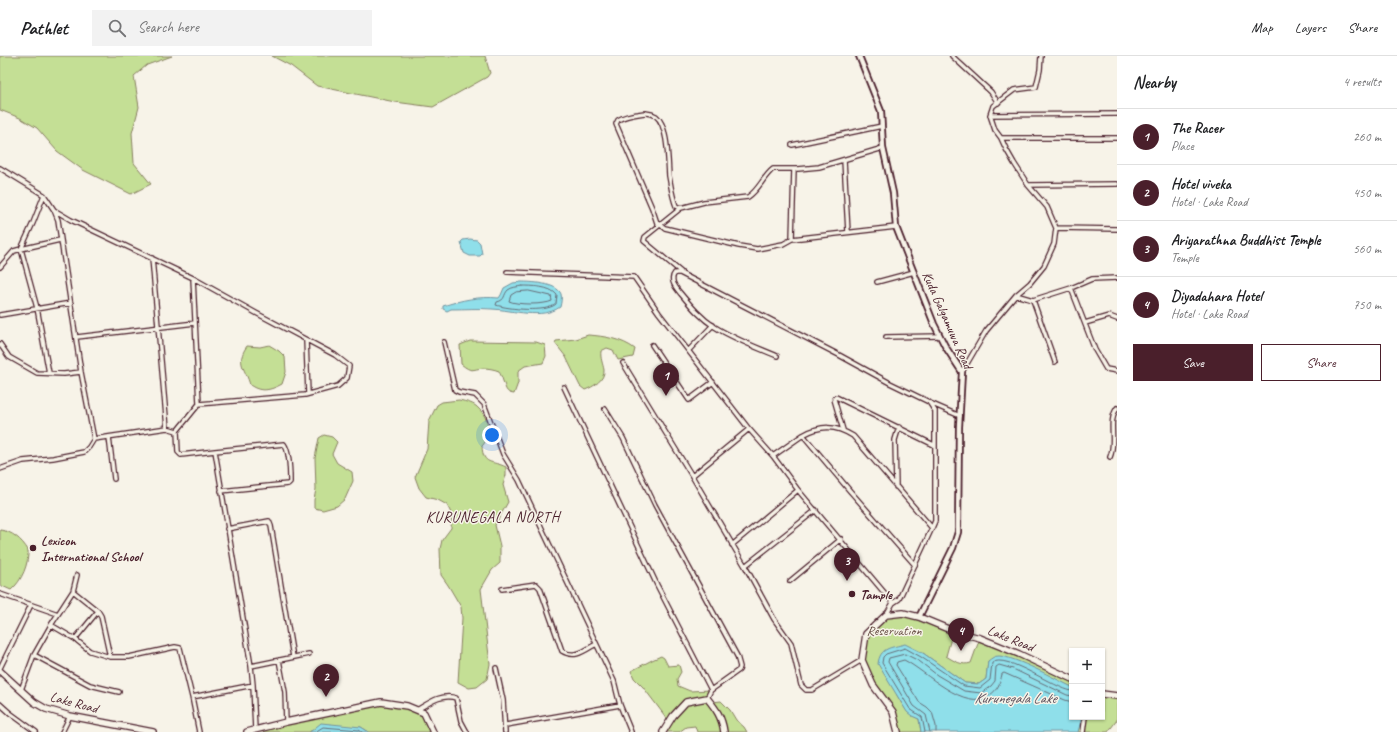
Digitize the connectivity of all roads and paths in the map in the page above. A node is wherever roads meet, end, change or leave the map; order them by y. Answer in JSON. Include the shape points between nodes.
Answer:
{"nodes":[{"id":1,"x":859,"y":56,"type":"edge"},
{"id":2,"x":952,"y":56,"type":"edge"},
{"id":3,"x":1041,"y":56,"type":"edge"},
{"id":4,"x":998,"y":103,"type":"junction"},
{"id":5,"x":1117,"y":114,"type":"edge"},
{"id":6,"x":990,"y":115,"type":"junction"},
{"id":7,"x":882,"y":126,"type":"junction"},
{"id":8,"x":1001,"y":138,"type":"junction"},
{"id":9,"x":1117,"y":138,"type":"edge"},
{"id":10,"x":792,"y":145,"type":"dead end"},
{"id":11,"x":883,"y":148,"type":"junction"},
{"id":12,"x":844,"y":160,"type":"junction"},
{"id":13,"x":0,"y":168,"type":"edge"},
{"id":14,"x":794,"y":169,"type":"junction"},
{"id":15,"x":1117,"y":184,"type":"edge"},
{"id":16,"x":1028,"y":185,"type":"junction"},
{"id":17,"x":44,"y":195,"type":"junction"},
{"id":18,"x":681,"y":208,"type":"junction"},
{"id":19,"x":54,"y":210,"type":"junction"},
{"id":20,"x":660,"y":226,"type":"junction"},
{"id":21,"x":896,"y":227,"type":"junction"},
{"id":22,"x":1056,"y":228,"type":"junction"},
{"id":23,"x":1117,"y":229,"type":"edge"},
{"id":24,"x":848,"y":232,"type":"junction"},
{"id":25,"x":792,"y":239,"type":"junction"},
{"id":26,"x":60,"y":240,"type":"junction"},
{"id":27,"x":21,"y":249,"type":"junction"},
{"id":28,"x":152,"y":258,"type":"junction"},
{"id":29,"x":0,"y":267,"type":"edge"},
{"id":30,"x":507,"y":272,"type":"dead end"},
{"id":31,"x":914,"y":272,"type":"junction"},
{"id":32,"x":684,"y":275,"type":"junction"},
{"id":33,"x":193,"y":278,"type":"junction"},
{"id":34,"x":1117,"y":278,"type":"edge"},
{"id":35,"x":877,"y":282,"type":"dead end"},
{"id":36,"x":1071,"y":288,"type":"junction"},
{"id":37,"x":1016,"y":295,"type":"junction"},
{"id":38,"x":1033,"y":300,"type":"junction"},
{"id":39,"x":71,"y":303,"type":"junction"},
{"id":40,"x":37,"y":308,"type":"junction"},
{"id":41,"x":0,"y":315,"type":"edge"},
{"id":42,"x":1117,"y":319,"type":"edge"},
{"id":43,"x":195,"y":323,"type":"junction"},
{"id":44,"x":1085,"y":323,"type":"junction"},
{"id":45,"x":713,"y":325,"type":"junction"},
{"id":46,"x":158,"y":328,"type":"junction"},
{"id":47,"x":940,"y":336,"type":"junction"},
{"id":48,"x":77,"y":337,"type":"junction"},
{"id":49,"x":886,"y":337,"type":"dead end"},
{"id":50,"x":306,"y":340,"type":"junction"},
{"id":51,"x":444,"y":342,"type":"dead end"},
{"id":52,"x":0,"y":344,"type":"edge"},
{"id":53,"x":652,"y":345,"type":"dead end"},
{"id":54,"x":689,"y":350,"type":"junction"},
{"id":55,"x":777,"y":356,"type":"dead end"},
{"id":56,"x":1055,"y":362,"type":"dead end"},
{"id":57,"x":623,"y":363,"type":"dead end"},
{"id":58,"x":1117,"y":370,"type":"edge"},
{"id":59,"x":81,"y":372,"type":"junction"},
{"id":60,"x":962,"y":372,"type":"junction"},
{"id":61,"x":49,"y":373,"type":"junction"},
{"id":62,"x":713,"y":382,"type":"junction"},
{"id":63,"x":564,"y":387,"type":"dead end"},
{"id":64,"x":308,"y":394,"type":"junction"},
{"id":65,"x":925,"y":400,"type":"junction"},
{"id":66,"x":199,"y":404,"type":"junction"},
{"id":67,"x":1117,"y":408,"type":"edge"},
{"id":68,"x":605,"y":409,"type":"dead end"},
{"id":69,"x":960,"y":416,"type":"junction"},
{"id":70,"x":899,"y":427,"type":"junction"},
{"id":71,"x":167,"y":428,"type":"junction"},
{"id":72,"x":749,"y":429,"type":"junction"},
{"id":73,"x":843,"y":430,"type":"junction"},
{"id":74,"x":177,"y":431,"type":"junction"},
{"id":75,"x":803,"y":435,"type":"junction"},
{"id":76,"x":109,"y":437,"type":"junction"},
{"id":77,"x":94,"y":439,"type":"junction"},
{"id":78,"x":934,"y":445,"type":"junction"},
{"id":79,"x":214,"y":451,"type":"junction"},
{"id":80,"x":773,"y":456,"type":"junction"},
{"id":81,"x":1110,"y":456,"type":"dead end"},
{"id":82,"x":0,"y":469,"type":"edge"},
{"id":83,"x":692,"y":476,"type":"junction"},
{"id":84,"x":114,"y":479,"type":"dead end"},
{"id":85,"x":896,"y":487,"type":"junction"},
{"id":86,"x":798,"y":490,"type":"junction"},
{"id":87,"x":221,"y":491,"type":"junction"},
{"id":88,"x":816,"y":510,"type":"junction"},
{"id":89,"x":932,"y":528,"type":"junction"},
{"id":90,"x":227,"y":529,"type":"junction"},
{"id":91,"x":841,"y":539,"type":"junction"},
{"id":92,"x":732,"y":544,"type":"junction"},
{"id":93,"x":915,"y":565,"type":"junction"},
{"id":94,"x":745,"y":566,"type":"junction"},
{"id":95,"x":77,"y":576,"type":"dead end"},
{"id":96,"x":790,"y":582,"type":"dead end"},
{"id":97,"x":502,"y":588,"type":"dead end"},
{"id":98,"x":73,"y":591,"type":"junction"},
{"id":99,"x":1,"y":594,"type":"edge"},
{"id":100,"x":0,"y":599,"type":"edge"},
{"id":101,"x":893,"y":603,"type":"junction"},
{"id":102,"x":31,"y":605,"type":"junction"},
{"id":103,"x":98,"y":611,"type":"junction"},
{"id":104,"x":58,"y":614,"type":"junction"},
{"id":105,"x":886,"y":614,"type":"junction"},
{"id":106,"x":919,"y":617,"type":"junction"},
{"id":107,"x":51,"y":625,"type":"junction"},
{"id":108,"x":76,"y":639,"type":"junction"},
{"id":109,"x":596,"y":644,"type":"junction"},
{"id":110,"x":309,"y":654,"type":"dead end"},
{"id":111,"x":34,"y":655,"type":"junction"},
{"id":112,"x":110,"y":657,"type":"junction"},
{"id":113,"x":293,"y":657,"type":"junction"},
{"id":114,"x":279,"y":660,"type":"junction"},
{"id":115,"x":862,"y":660,"type":"junction"},
{"id":116,"x":251,"y":666,"type":"junction"},
{"id":117,"x":0,"y":668,"type":"edge"},
{"id":118,"x":496,"y":668,"type":"dead end"},
{"id":119,"x":0,"y":671,"type":"edge"},
{"id":120,"x":1069,"y":678,"type":"edge"},
{"id":121,"x":253,"y":686,"type":"junction"},
{"id":122,"x":21,"y":690,"type":"junction"},
{"id":123,"x":711,"y":690,"type":"junction"},
{"id":124,"x":119,"y":692,"type":"dead end"},
{"id":125,"x":1105,"y":694,"type":"edge"},
{"id":126,"x":1117,"y":696,"type":"edge"},
{"id":127,"x":192,"y":697,"type":"junction"},
{"id":128,"x":707,"y":698,"type":"junction"},
{"id":129,"x":0,"y":704,"type":"edge"},
{"id":130,"x":620,"y":705,"type":"junction"},
{"id":131,"x":417,"y":710,"type":"junction"},
{"id":132,"x":70,"y":716,"type":"junction"},
{"id":133,"x":1085,"y":720,"type":"edge"},
{"id":134,"x":286,"y":722,"type":"junction"},
{"id":135,"x":506,"y":725,"type":"junction"},
{"id":136,"x":257,"y":731,"type":"edge"},
{"id":137,"x":467,"y":731,"type":"edge"},
{"id":138,"x":36,"y":732,"type":"edge"},
{"id":139,"x":62,"y":732,"type":"edge"},
{"id":140,"x":153,"y":732,"type":"edge"},
{"id":141,"x":199,"y":732,"type":"edge"},
{"id":142,"x":247,"y":732,"type":"edge"},
{"id":143,"x":433,"y":732,"type":"edge"},
{"id":144,"x":506,"y":732,"type":"edge"},
{"id":145,"x":631,"y":732,"type":"edge"},
{"id":146,"x":663,"y":732,"type":"edge"},
{"id":147,"x":724,"y":732,"type":"edge"},
{"id":148,"x":898,"y":732,"type":"edge"},
{"id":149,"x":1083,"y":732,"type":"edge"}],
"edges":[{"from":1,"to":7,"type":"street","name":"Kuda Galgamuwa Road","via":[[881,111]]},
{"from":2,"to":4,"type":"street","via":[[991,92]]},
{"from":3,"to":4,"type":"street","via":[[1036,87],[1014,90]]},
{"from":4,"to":6,"type":"street","via":[[993,106]]},
{"from":5,"to":6,"type":"street"},
{"from":6,"to":8,"type":"street"},
{"from":7,"to":10,"type":"street"},
{"from":7,"to":11,"type":"street","name":"Kuda Galgamuwa Road"},
{"from":8,"to":9,"type":"street"},
{"from":8,"to":16,"type":"street"},
{"from":11,"to":12,"type":"street"},
{"from":11,"to":21,"type":"street","name":"Kuda Galgamuwa Road","via":[[893,193]]},
{"from":12,"to":14,"type":"street","via":[[819,167]]},
{"from":12,"to":24,"type":"street"},
{"from":13,"to":17,"type":"street"},
{"from":14,"to":18,"type":"street","via":[[773,169],[748,197],[704,202]]},
{"from":14,"to":25,"type":"street"},
{"from":15,"to":16,"type":"street"},
{"from":16,"to":22,"type":"street","via":[[1047,207]]},
{"from":17,"to":19,"type":"street"},
{"from":17,"to":27,"type":"street"},
{"from":18,"to":20,"type":"street"},
{"from":18,"to":20,"type":"street","via":[[676,206],[673,198],[666,140],[661,122],[647,112],[618,120],[616,124],[656,223]]},
{"from":19,"to":26,"type":"street"},
{"from":19,"to":28,"type":"street"},
{"from":20,"to":25,"type":"street","via":[[748,248],[765,248]]},
{"from":20,"to":32,"type":"street","via":[[645,237],[644,241]]},
{"from":21,"to":24,"type":"street"},
{"from":21,"to":31,"type":"street","name":"Kuda Galgamuwa Road"},
{"from":22,"to":23,"type":"street"},
{"from":22,"to":37,"type":"street","via":[[1054,244],[1044,266]]},
{"from":24,"to":25,"type":"street"},
{"from":26,"to":27,"type":"street"},
{"from":26,"to":39,"type":"street"},
{"from":27,"to":29,"type":"street","via":[[14,251]]},
{"from":27,"to":40,"type":"street"},
{"from":28,"to":33,"type":"street"},
{"from":28,"to":46,"type":"street"},
{"from":30,"to":54,"type":"street","via":[[632,276]]},
{"from":31,"to":35,"type":"street"},
{"from":31,"to":47,"type":"street","name":"Kuda Galgamuwa Road"},
{"from":32,"to":45,"type":"street","via":[[675,273],[673,276],[676,288],[693,309]]},
{"from":32,"to":65,"type":"street"},
{"from":33,"to":43,"type":"street"},
{"from":33,"to":50,"type":"street"},
{"from":34,"to":36,"type":"street","via":[[1092,279]]},
{"from":36,"to":38,"type":"street"},
{"from":36,"to":44,"type":"street"},
{"from":37,"to":38,"type":"street"},
{"from":37,"to":60,"type":"street","via":[[986,331]]},
{"from":38,"to":56,"type":"street"},
{"from":39,"to":40,"type":"street"},
{"from":39,"to":48,"type":"street"},
{"from":40,"to":41,"type":"street"},
{"from":40,"to":61,"type":"street"},
{"from":42,"to":44,"type":"street","via":[[1109,316]]},
{"from":43,"to":46,"type":"street"},
{"from":43,"to":66,"type":"street"},
{"from":44,"to":58,"type":"street","via":[[1095,350],[1106,369]]},
{"from":45,"to":54,"type":"street"},
{"from":45,"to":55,"type":"street"},
{"from":46,"to":48,"type":"street"},
{"from":46,"to":71,"type":"street"},
{"from":47,"to":49,"type":"street"},
{"from":47,"to":60,"type":"street","name":"Kuda Galgamuwa Road"},
{"from":48,"to":59,"type":"street"},
{"from":50,"to":64,"type":"street"},
{"from":50,"to":64,"type":"street","via":[[336,355],[348,366],[347,378],[338,386]]},
{"from":51,"to":109,"type":"street","via":[[455,390],[475,394],[484,404],[504,454],[519,480]]},
{"from":52,"to":61,"type":"street","via":[[9,357],[26,368],[37,373]]},
{"from":53,"to":62,"type":"street","via":[[689,400]]},
{"from":54,"to":62,"type":"street"},
{"from":57,"to":83,"type":"street"},
{"from":59,"to":61,"type":"street"},
{"from":59,"to":77,"type":"street"},
{"from":60,"to":69,"type":"street","name":"Kuda Galgamuwa Road"},
{"from":62,"to":72,"type":"street"},
{"from":63,"to":123,"type":"street","via":[[657,585]]},
{"from":64,"to":66,"type":"street"},
{"from":65,"to":69,"type":"street"},
{"from":65,"to":78,"type":"street","via":[[935,410]]},
{"from":66,"to":74,"type":"street"},
{"from":67,"to":81,"type":"street","via":[[1113,414],[1113,449]]},
{"from":68,"to":123,"type":"street","via":[[736,656],[739,670]]},
{"from":69,"to":106,"type":"street","name":"Kuda Galgamuwa Road","via":[[958,532],[953,548]]},
{"from":70,"to":73,"type":"street","via":[[836,397],[834,399]]},
{"from":70,"to":78,"type":"street"},
{"from":70,"to":85,"type":"street","via":[[895,440]]},
{"from":71,"to":74,"type":"street"},
{"from":71,"to":76,"type":"street"},
{"from":72,"to":80,"type":"street"},
{"from":72,"to":83,"type":"street"},
{"from":73,"to":75,"type":"street","via":[[825,427]]},
{"from":73,"to":85,"type":"street","via":[[853,436]]},
{"from":74,"to":79,"type":"street","via":[[178,452],[181,455]]},
{"from":75,"to":80,"type":"street"},
{"from":75,"to":93,"type":"street"},
{"from":76,"to":77,"type":"street"},
{"from":76,"to":84,"type":"street"},
{"from":77,"to":82,"type":"street","via":[[84,452],[23,462]]},
{"from":78,"to":89,"type":"street","via":[[935,521]]},
{"from":79,"to":87,"type":"street"},
{"from":79,"to":87,"type":"street","via":[[284,444],[286,447],[290,482],[288,484]]},
{"from":80,"to":86,"type":"street"},
{"from":83,"to":92,"type":"street"},
{"from":85,"to":89,"type":"street"},
{"from":86,"to":88,"type":"street"},
{"from":86,"to":92,"type":"street"},
{"from":87,"to":90,"type":"street"},
{"from":88,"to":91,"type":"street"},
{"from":88,"to":94,"type":"street"},
{"from":89,"to":93,"type":"street"},
{"from":90,"to":113,"type":"street","via":[[268,521],[271,526]]},
{"from":90,"to":116,"type":"street"},
{"from":91,"to":96,"type":"street"},
{"from":91,"to":101,"type":"street"},
{"from":92,"to":94,"type":"street"},
{"from":93,"to":101,"type":"street","via":[[899,599]]},
{"from":94,"to":115,"type":"street","via":[[774,619],[791,643],[800,685],[806,690],[812,690]]},
{"from":95,"to":98,"type":"street"},
{"from":97,"to":109,"type":"street","via":[[536,584],[540,588],[562,651],[567,654],[578,654]]},
{"from":98,"to":103,"type":"street"},
{"from":98,"to":104,"type":"street"},
{"from":99,"to":100,"type":"street"},
{"from":99,"to":102,"type":"street"},
{"from":101,"to":105,"type":"street"},
{"from":102,"to":104,"type":"street"},
{"from":102,"to":117,"type":"street"},
{"from":103,"to":108,"type":"street"},
{"from":103,"to":112,"type":"street"},
{"from":104,"to":107,"type":"street"},
{"from":105,"to":106,"type":"main road","name":"Lake Road","via":[[904,613]]},
{"from":105,"to":115,"type":"main road","via":[[866,634]]},
{"from":106,"to":120,"type":"main road","name":"Lake Road","via":[[953,631],[980,638]]},
{"from":107,"to":108,"type":"street"},
{"from":107,"to":111,"type":"street"},
{"from":108,"to":112,"type":"street","via":[[90,651]]},
{"from":109,"to":130,"type":"street","via":[[614,681]]},
{"from":110,"to":113,"type":"street"},
{"from":111,"to":122,"type":"street"},
{"from":111,"to":124,"type":"street","via":[[90,685]]},
{"from":112,"to":127,"type":"street","via":[[129,658],[180,648]]},
{"from":113,"to":114,"type":"street"},
{"from":114,"to":116,"type":"street"},
{"from":114,"to":134,"type":"street","via":[[285,692]]},
{"from":115,"to":148,"type":"main road","via":[[873,685],[893,712]]},
{"from":116,"to":121,"type":"street"},
{"from":118,"to":135,"type":"street"},
{"from":119,"to":122,"type":"main road","name":"Lake Road"},
{"from":121,"to":127,"type":"street"},
{"from":121,"to":136,"type":"street"},
{"from":122,"to":132,"type":"main road","name":"Lake Road","via":[[46,709]]},
{"from":123,"to":128,"type":"street"},
{"from":125,"to":126,"type":"main road"},
{"from":127,"to":141,"type":"street"},
{"from":128,"to":146,"type":"main road","via":[[686,702]]},
{"from":128,"to":147,"type":"main road","via":[[717,710]]},
{"from":129,"to":138,"type":"street"},
{"from":130,"to":135,"type":"street"},
{"from":130,"to":145,"type":"street"},
{"from":131,"to":134,"type":"main road","via":[[381,702]]},
{"from":131,"to":137,"type":"street","via":[[441,697],[456,698],[461,721]]},
{"from":131,"to":143,"type":"main road","via":[[424,712]]},
{"from":132,"to":139,"type":"street"},
{"from":132,"to":140,"type":"main road","name":"Lake Road"},
{"from":133,"to":149,"type":"street"},
{"from":134,"to":136,"type":"main road"},
{"from":135,"to":144,"type":"street"},
{"from":136,"to":142,"type":"main road"}]}
